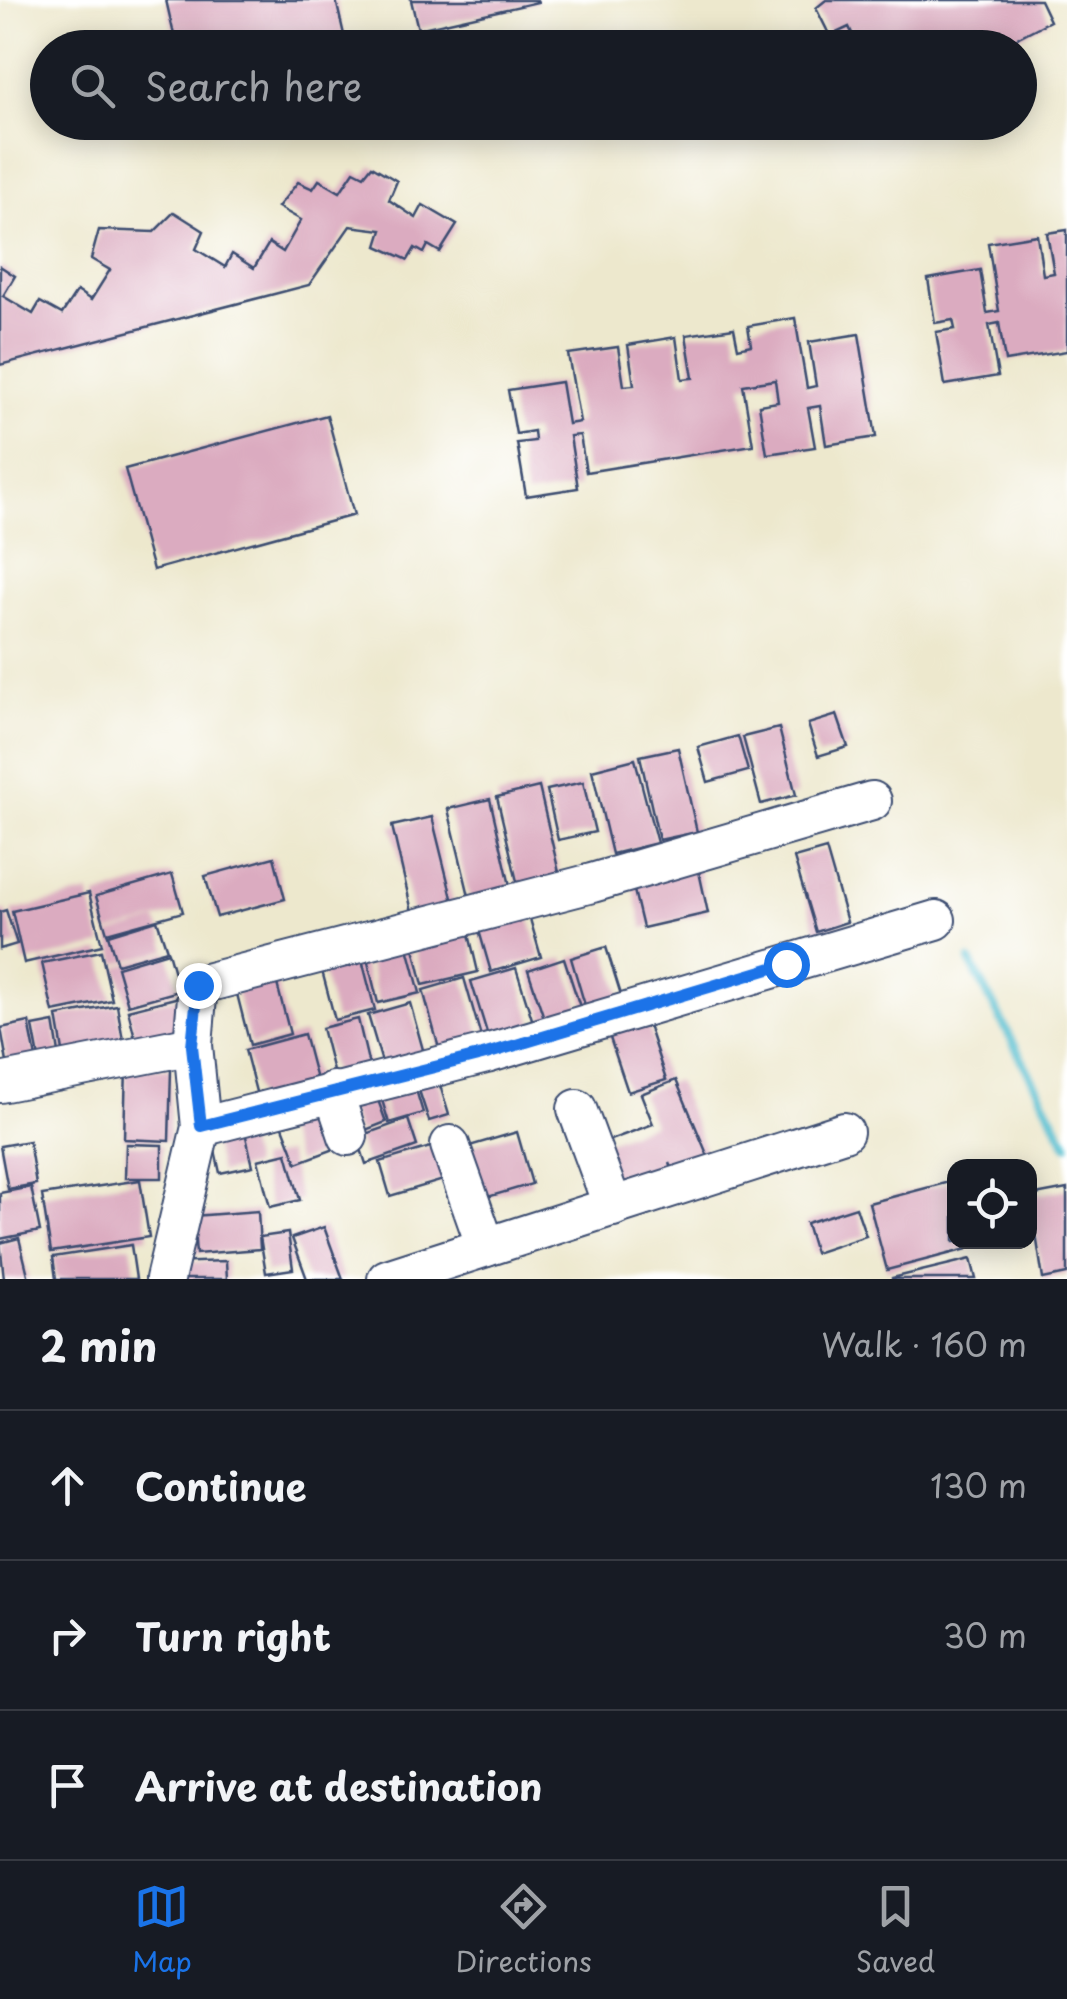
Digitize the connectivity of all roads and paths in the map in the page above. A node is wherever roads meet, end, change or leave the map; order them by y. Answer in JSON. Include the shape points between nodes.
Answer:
{"nodes":[{"id":1,"x":872,"y":801,"type":"dead end"},
{"id":2,"x":936,"y":920,"type":"dead end"},
{"id":3,"x":192,"y":1046,"type":"junction"},
{"id":4,"x":0,"y":1083,"type":"edge"},
{"id":5,"x":333,"y":1091,"type":"junction"},
{"id":6,"x":577,"y":1108,"type":"dead end"},
{"id":7,"x":201,"y":1126,"type":"junction"},
{"id":8,"x":844,"y":1132,"type":"dead end"},
{"id":9,"x":348,"y":1136,"type":"dead end"},
{"id":10,"x":450,"y":1145,"type":"dead end"},
{"id":11,"x":613,"y":1206,"type":"junction"},
{"id":12,"x":486,"y":1247,"type":"junction"},
{"id":13,"x":164,"y":1279,"type":"edge"},
{"id":14,"x":387,"y":1279,"type":"edge"}],
"edges":[{"from":1,"to":3,"type":"street","via":[[592,883],[198,985]]},
{"from":2,"to":5,"type":"street","via":[[486,1054]]},
{"from":3,"to":4,"type":"street"},
{"from":3,"to":7,"type":"street"},
{"from":5,"to":7,"type":"street"},
{"from":5,"to":9,"type":"street"},
{"from":6,"to":11,"type":"street"},
{"from":7,"to":13,"type":"street"},
{"from":8,"to":11,"type":"street"},
{"from":10,"to":12,"type":"street"},
{"from":11,"to":12,"type":"street"},
{"from":12,"to":14,"type":"street"}]}
